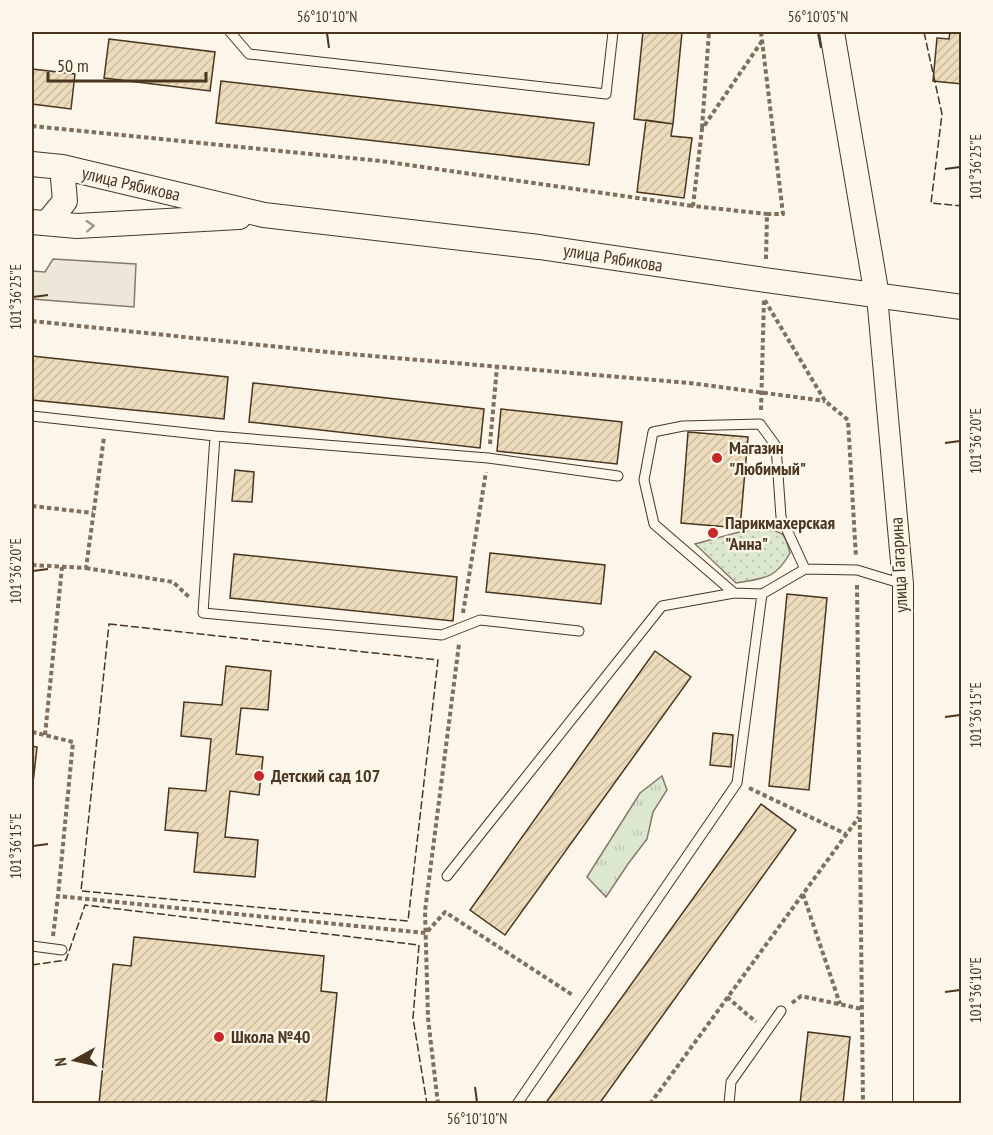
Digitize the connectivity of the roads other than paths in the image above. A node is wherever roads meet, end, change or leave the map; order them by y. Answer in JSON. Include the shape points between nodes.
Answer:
{"nodes":[{"id":1,"x":230,"y":32,"type":"edge"},
{"id":2,"x":614,"y":32,"type":"edge"},
{"id":3,"x":832,"y":32,"type":"edge"},
{"id":4,"x":32,"y":164,"type":"edge"},
{"id":5,"x":62,"y":167,"type":"junction"},
{"id":6,"x":264,"y":215,"type":"junction"},
{"id":7,"x":39,"y":222,"type":"edge"},
{"id":8,"x":877,"y":296,"type":"junction"},
{"id":9,"x":962,"y":307,"type":"edge"},
{"id":10,"x":32,"y":416,"type":"edge"},
{"id":11,"x":214,"y":436,"type":"junction"},
{"id":12,"x":618,"y":476,"type":"dead end"},
{"id":13,"x":805,"y":569,"type":"junction"},
{"id":14,"x":903,"y":584,"type":"junction"},
{"id":15,"x":734,"y":593,"type":"junction"},
{"id":16,"x":762,"y":594,"type":"junction"},
{"id":17,"x":579,"y":631,"type":"dead end"},
{"id":18,"x":447,"y":876,"type":"dead end"},
{"id":19,"x":32,"y":946,"type":"edge"},
{"id":20,"x":57,"y":949,"type":"road end"},
{"id":21,"x":780,"y":1011,"type":"road end"},
{"id":22,"x":517,"y":1104,"type":"edge"},
{"id":23,"x":729,"y":1104,"type":"edge"},
{"id":24,"x":903,"y":1104,"type":"edge"}],
"edges":[{"from":1,"to":2,"type":"lane","via":[[249,54],[606,94]]},
{"from":3,"to":8,"type":"street","name":"улица Гагарина"},
{"from":4,"to":5,"type":"street","name":"улица Рябикова"},
{"from":5,"to":6,"type":"street","name":"улица Рябикова"},
{"from":5,"to":7,"type":"street","via":[[65,201]]},
{"from":7,"to":6,"type":"street","name":"улица Рябикова","one_way":true,"via":[[77,226]]},
{"from":6,"to":8,"type":"street","name":"улица Рябикова","via":[[539,247],[765,290]]},
{"from":8,"to":9,"type":"street","name":"улица Рябикова"},
{"from":8,"to":14,"type":"street","name":"улица Гагарина"},
{"from":10,"to":11,"type":"lane"},
{"from":11,"to":12,"type":"lane","via":[[488,458]]},
{"from":11,"to":17,"type":"lane","via":[[203,613],[442,635],[480,620]]},
{"from":13,"to":14,"type":"lane","via":[[857,570]]},
{"from":13,"to":15,"type":"lane","via":[[781,516],[776,446],[760,424],[683,426],[653,432],[644,480],[654,524]]},
{"from":13,"to":16,"type":"lane"},
{"from":14,"to":24,"type":"street","name":"улица Гагарина"},
{"from":15,"to":16,"type":"lane"},
{"from":15,"to":18,"type":"lane","via":[[662,606]]},
{"from":16,"to":22,"type":"lane","via":[[737,783]]},
{"from":19,"to":20,"type":"lane"},
{"from":21,"to":23,"type":"lane","via":[[731,1082]]}]}
